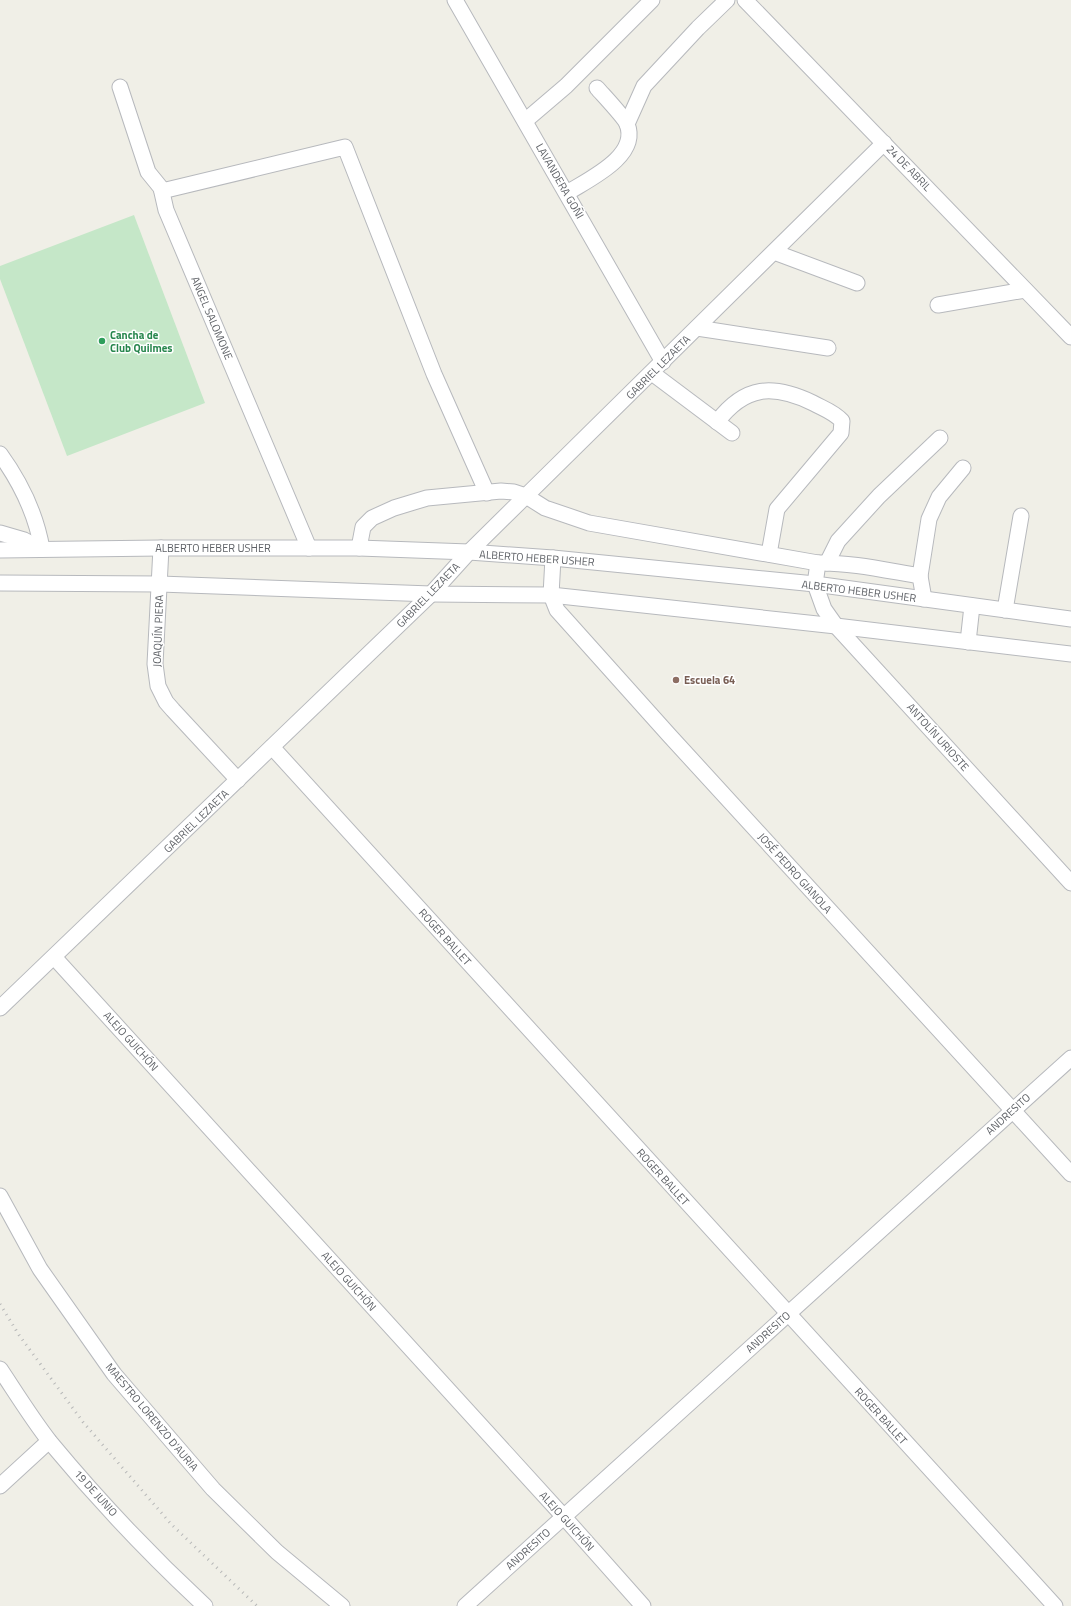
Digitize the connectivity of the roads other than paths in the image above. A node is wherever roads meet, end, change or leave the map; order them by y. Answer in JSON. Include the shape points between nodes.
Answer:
{"nodes":[{"id":1,"x":456,"y":0,"type":"edge"},
{"id":2,"x":652,"y":0,"type":"edge"},
{"id":3,"x":727,"y":0,"type":"edge"},
{"id":4,"x":745,"y":0,"type":"edge"},
{"id":5,"x":120,"y":87,"type":"dead end"},
{"id":6,"x":598,"y":88,"type":"dead end"},
{"id":7,"x":525,"y":121,"type":"junction"},
{"id":8,"x":627,"y":124,"type":"junction"},
{"id":9,"x":884,"y":143,"type":"junction"},
{"id":10,"x":162,"y":191,"type":"junction"},
{"id":11,"x":567,"y":193,"type":"junction"},
{"id":12,"x":774,"y":252,"type":"junction"},
{"id":13,"x":858,"y":283,"type":"dead end"},
{"id":14,"x":1025,"y":290,"type":"junction"},
{"id":15,"x":938,"y":305,"type":"dead end"},
{"id":16,"x":697,"y":328,"type":"junction"},
{"id":17,"x":1071,"y":337,"type":"edge"},
{"id":18,"x":828,"y":348,"type":"dead end"},
{"id":19,"x":663,"y":362,"type":"junction"},
{"id":20,"x":652,"y":373,"type":"junction"},
{"id":21,"x":717,"y":422,"type":"junction"},
{"id":22,"x":732,"y":433,"type":"dead end"},
{"id":23,"x":940,"y":438,"type":"dead end"},
{"id":24,"x":0,"y":454,"type":"edge"},
{"id":25,"x":963,"y":468,"type":"dead end"},
{"id":26,"x":487,"y":493,"type":"junction"},
{"id":27,"x":526,"y":496,"type":"junction"},
{"id":28,"x":1021,"y":516,"type":"dead end"},
{"id":29,"x":0,"y":533,"type":"edge"},
{"id":30,"x":161,"y":548,"type":"junction"},
{"id":31,"x":309,"y":548,"type":"junction"},
{"id":32,"x":359,"y":548,"type":"junction"},
{"id":33,"x":42,"y":549,"type":"junction"},
{"id":34,"x":0,"y":550,"type":"edge"},
{"id":35,"x":469,"y":552,"type":"junction"},
{"id":36,"x":769,"y":554,"type":"junction"},
{"id":37,"x":554,"y":558,"type":"junction"},
{"id":38,"x":823,"y":563,"type":"junction"},
{"id":39,"x":920,"y":576,"type":"junction"},
{"id":40,"x":0,"y":583,"type":"edge"},
{"id":41,"x":160,"y":584,"type":"junction"},
{"id":42,"x":815,"y":584,"type":"junction"},
{"id":43,"x":431,"y":594,"type":"junction"},
{"id":44,"x":551,"y":595,"type":"junction"},
{"id":45,"x":924,"y":599,"type":"junction"},
{"id":46,"x":972,"y":606,"type":"junction"},
{"id":47,"x":1005,"y":610,"type":"junction"},
{"id":48,"x":1071,"y":619,"type":"edge"},
{"id":49,"x":836,"y":626,"type":"junction"},
{"id":50,"x":968,"y":642,"type":"junction"},
{"id":51,"x":1071,"y":654,"type":"edge"},
{"id":52,"x":272,"y":747,"type":"junction"},
{"id":53,"x":238,"y":780,"type":"junction"},
{"id":54,"x":1071,"y":883,"type":"edge"},
{"id":55,"x":54,"y":957,"type":"junction"},
{"id":56,"x":0,"y":1008,"type":"edge"},
{"id":57,"x":1071,"y":1058,"type":"edge"},
{"id":58,"x":1013,"y":1110,"type":"junction"},
{"id":59,"x":1071,"y":1174,"type":"edge"},
{"id":60,"x":0,"y":1196,"type":"edge"},
{"id":61,"x":788,"y":1314,"type":"junction"},
{"id":62,"x":0,"y":1369,"type":"edge"},
{"id":63,"x":49,"y":1441,"type":"junction"},
{"id":64,"x":0,"y":1486,"type":"edge"},
{"id":65,"x":564,"y":1517,"type":"junction"},
{"id":66,"x":205,"y":1606,"type":"edge"},
{"id":67,"x":342,"y":1606,"type":"edge"},
{"id":68,"x":465,"y":1606,"type":"edge"},
{"id":69,"x":643,"y":1606,"type":"edge"},
{"id":70,"x":1055,"y":1606,"type":"edge"}],
"edges":[{"from":1,"to":7,"type":"street","name":"LAVANDERA GOÑI"},
{"from":2,"to":7,"type":"street","via":[[566,86]]},
{"from":3,"to":8,"type":"street","via":[[644,86]]},
{"from":4,"to":9,"type":"street","name":"24 DE ABRIL"},
{"from":5,"to":10,"type":"street","name":"ANGEL SALOMONE","via":[[148,172]]},
{"from":6,"to":8,"type":"street"},
{"from":7,"to":11,"type":"street","name":"LAVANDERA GOÑI"},
{"from":8,"to":11,"type":"street","via":[[629,137],[626,149],[616,162]]},
{"from":9,"to":12,"type":"street","name":"GABRIEL LEZAETA"},
{"from":9,"to":14,"type":"street","name":"24 DE ABRIL"},
{"from":10,"to":26,"type":"street","via":[[345,147],[434,374]]},
{"from":10,"to":31,"type":"street","name":"ANGEL SALOMONE","via":[[166,210]]},
{"from":11,"to":19,"type":"street","name":"LAVANDERA GOÑI"},
{"from":12,"to":13,"type":"street"},
{"from":12,"to":16,"type":"street","name":"GABRIEL LEZAETA"},
{"from":14,"to":15,"type":"street"},
{"from":14,"to":17,"type":"street","name":"24 DE ABRIL"},
{"from":16,"to":18,"type":"street"},
{"from":16,"to":19,"type":"street","name":"GABRIEL LEZAETA"},
{"from":19,"to":20,"type":"street","name":"GABRIEL LEZAETA"},
{"from":20,"to":21,"type":"street"},
{"from":20,"to":27,"type":"street","name":"GABRIEL LEZAETA"},
{"from":21,"to":22,"type":"street"},
{"from":21,"to":36,"type":"street","via":[[738,400],[752,393],[768,391],[803,398],[836,414],[842,421],[841,433],[777,508]]},
{"from":23,"to":38,"type":"street","via":[[879,496],[838,541]]},
{"from":24,"to":33,"type":"street","via":[[25,494],[39,529]]},
{"from":25,"to":39,"type":"street","via":[[939,497],[929,519]]},
{"from":26,"to":27,"type":"street","via":[[514,492]]},
{"from":26,"to":32,"type":"street","via":[[427,498],[394,508],[372,518],[363,526]]},
{"from":27,"to":35,"type":"street","name":"GABRIEL LEZAETA"},
{"from":27,"to":36,"type":"street","via":[[544,508],[589,523]]},
{"from":28,"to":47,"type":"street"},
{"from":29,"to":33,"type":"street","via":[[24,540]]},
{"from":30,"to":31,"type":"street","name":"ALBERTO HEBER USHER"},
{"from":30,"to":33,"type":"street","name":"ALBERTO HEBER USHER"},
{"from":30,"to":41,"type":"street","name":"JOAQUÍN PIERA"},
{"from":31,"to":32,"type":"street","name":"ALBERTO HEBER USHER"},
{"from":32,"to":35,"type":"street","name":"ALBERTO HEBER USHER"},
{"from":33,"to":34,"type":"street","name":"ALBERTO HEBER USHER"},
{"from":35,"to":37,"type":"street","name":"ALBERTO HEBER USHER"},
{"from":35,"to":43,"type":"street","name":"GABRIEL LEZAETA"},
{"from":36,"to":38,"type":"street"},
{"from":37,"to":42,"type":"street","name":"ALBERTO HEBER USHER"},
{"from":37,"to":44,"type":"street"},
{"from":38,"to":39,"type":"street"},
{"from":38,"to":42,"type":"street"},
{"from":39,"to":45,"type":"street"},
{"from":40,"to":41,"type":"street"},
{"from":41,"to":43,"type":"street"},
{"from":41,"to":53,"type":"street","name":"JOAQUÍN PIERA","via":[[155,664],[160,690],[166,702]]},
{"from":42,"to":45,"type":"street","name":"ALBERTO HEBER USHER"},
{"from":42,"to":49,"type":"street","name":"ANTOLÍN URIOSTE","via":[[824,609]]},
{"from":43,"to":44,"type":"street"},
{"from":43,"to":52,"type":"street","name":"GABRIEL LEZAETA"},
{"from":44,"to":49,"type":"street"},
{"from":44,"to":58,"type":"street","name":"JOSÉ PEDRO GIANOLA","via":[[557,610]]},
{"from":45,"to":46,"type":"street","name":"ALBERTO HEBER USHER"},
{"from":46,"to":47,"type":"street","name":"ALBERTO HEBER USHER"},
{"from":46,"to":50,"type":"street"},
{"from":47,"to":48,"type":"street","name":"ALBERTO HEBER USHER"},
{"from":49,"to":50,"type":"street"},
{"from":49,"to":54,"type":"street","name":"ANTOLÍN URIOSTE"},
{"from":50,"to":51,"type":"street"},
{"from":52,"to":53,"type":"street","name":"GABRIEL LEZAETA"},
{"from":52,"to":61,"type":"street","name":"ROGER BALLET"},
{"from":53,"to":55,"type":"street","name":"GABRIEL LEZAETA"},
{"from":55,"to":56,"type":"street","name":"GABRIEL LEZAETA"},
{"from":55,"to":65,"type":"street","name":"ALEJO GUICHÓN"},
{"from":57,"to":58,"type":"street","name":"ANDRESITO"},
{"from":58,"to":59,"type":"street","name":"JOSÉ PEDRO GIANOLA"},
{"from":58,"to":61,"type":"street","name":"ANDRESITO"},
{"from":60,"to":67,"type":"street","name":"MAESTRO LORENZO D'AURIA","via":[[40,1269],[124,1386],[213,1489],[277,1552]]},
{"from":61,"to":65,"type":"street","name":"ANDRESITO"},
{"from":61,"to":70,"type":"street","name":"ROGER BALLET"},
{"from":62,"to":63,"type":"street","name":"19 DE JUNIO"},
{"from":63,"to":64,"type":"street"},
{"from":63,"to":66,"type":"street","name":"19 DE JUNIO","via":[[142,1543]]},
{"from":65,"to":68,"type":"street","name":"ANDRESITO"},
{"from":65,"to":69,"type":"street","name":"ALEJO GUICHÓN"}]}
